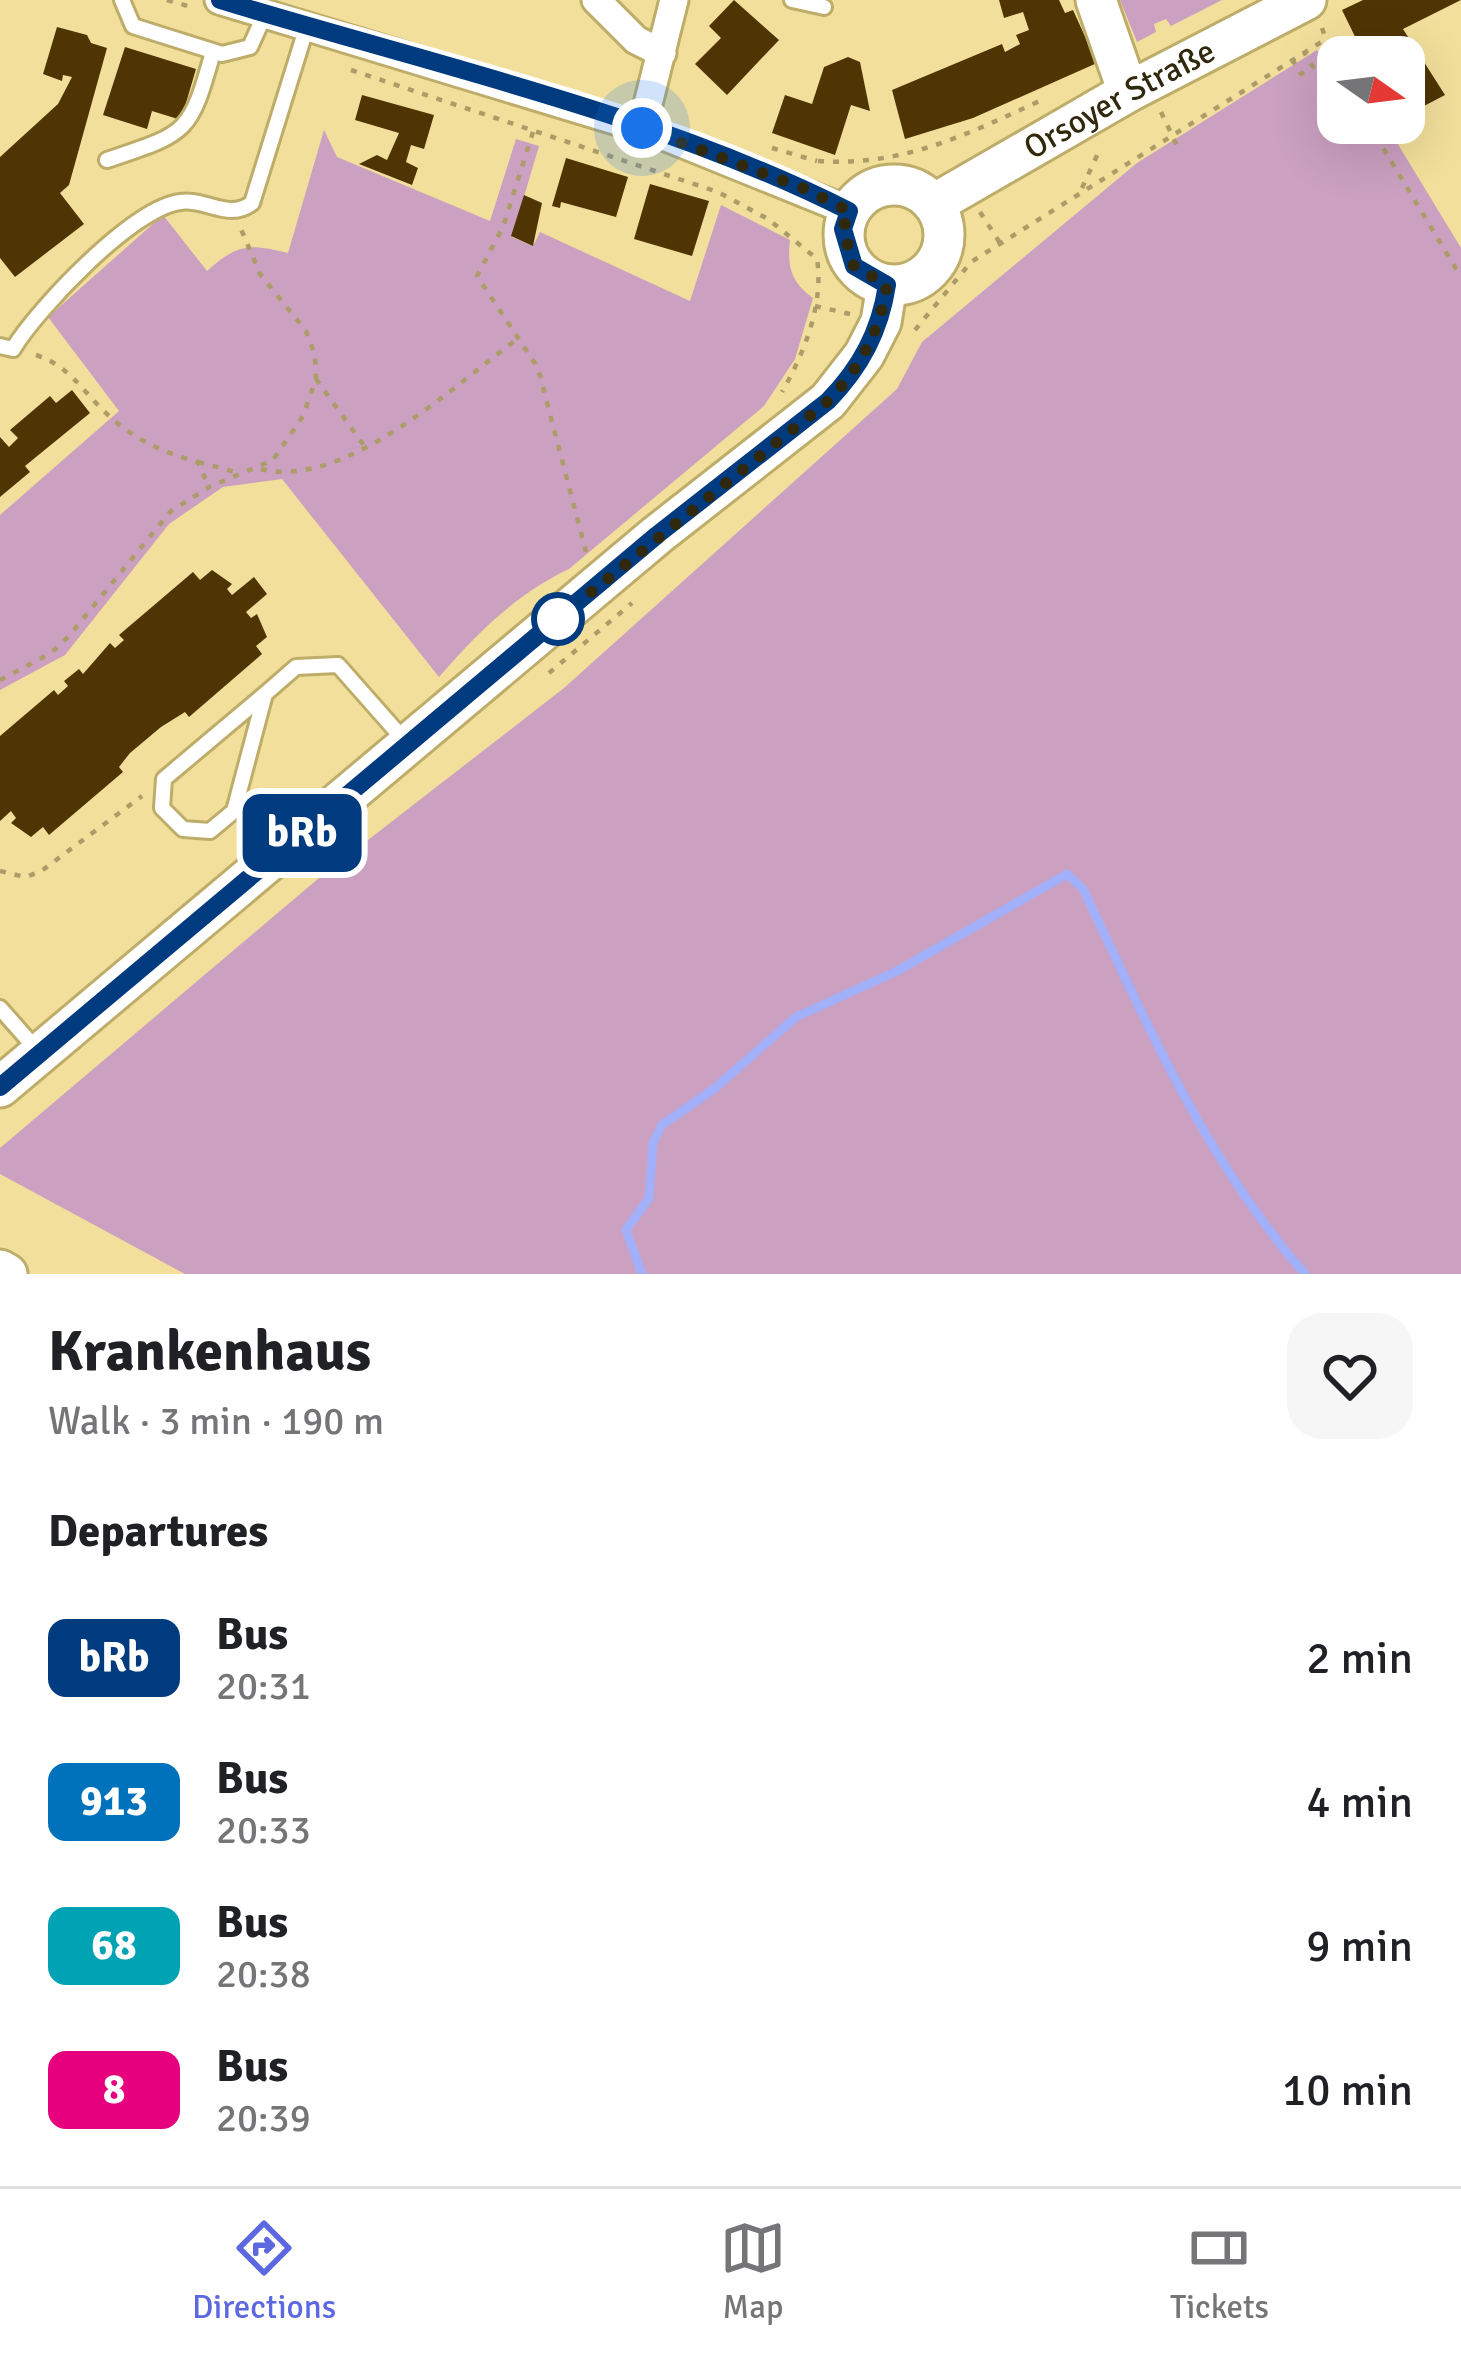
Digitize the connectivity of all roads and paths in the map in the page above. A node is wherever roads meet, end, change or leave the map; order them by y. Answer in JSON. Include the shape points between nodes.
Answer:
{"nodes":[{"id":1,"x":122,"y":0,"type":"edge"},
{"id":2,"x":167,"y":0,"type":"edge"},
{"id":3,"x":596,"y":0,"type":"edge"},
{"id":4,"x":674,"y":0,"type":"edge"},
{"id":5,"x":792,"y":0,"type":"edge"},
{"id":6,"x":1096,"y":0,"type":"edge"},
{"id":7,"x":1306,"y":0,"type":"edge"},
{"id":8,"x":212,"y":6,"type":"edge"},
{"id":9,"x":824,"y":7,"type":"dead end"},
{"id":10,"x":265,"y":14,"type":"junction"},
{"id":11,"x":305,"y":34,"type":"junction"},
{"id":12,"x":1317,"y":44,"type":"edge"},
{"id":13,"x":213,"y":52,"type":"junction"},
{"id":14,"x":1304,"y":52,"type":"junction"},
{"id":15,"x":662,"y":53,"type":"junction"},
{"id":16,"x":1292,"y":59,"type":"junction"},
{"id":17,"x":1137,"y":87,"type":"junction"},
{"id":18,"x":1057,"y":93,"type":"dead end"},
{"id":19,"x":543,"y":98,"type":"junction"},
{"id":20,"x":642,"y":128,"type":"junction"},
{"id":21,"x":533,"y":130,"type":"junction"},
{"id":22,"x":1172,"y":133,"type":"junction"},
{"id":23,"x":1381,"y":144,"type":"edge"},
{"id":24,"x":1178,"y":150,"type":"dead end"},
{"id":25,"x":107,"y":160,"type":"dead end"},
{"id":26,"x":803,"y":188,"type":"junction"},
{"id":27,"x":1082,"y":188,"type":"dead end"},
{"id":28,"x":934,"y":204,"type":"junction"},
{"id":29,"x":230,"y":211,"type":"junction"},
{"id":30,"x":849,"y":211,"type":"junction"},
{"id":31,"x":1461,"y":277,"type":"edge"},
{"id":32,"x":887,"y":285,"type":"junction"},
{"id":33,"x":815,"y":306,"type":"dead end"},
{"id":34,"x":520,"y":338,"type":"junction"},
{"id":35,"x":7,"y":347,"type":"edge"},
{"id":36,"x":316,"y":379,"type":"junction"},
{"id":37,"x":365,"y":448,"type":"junction"},
{"id":38,"x":198,"y":463,"type":"junction"},
{"id":39,"x":258,"y":468,"type":"junction"},
{"id":40,"x":240,"y":473,"type":"junction"},
{"id":41,"x":209,"y":487,"type":"junction"},
{"id":42,"x":591,"y":560,"type":"dead end"},
{"id":43,"x":0,"y":680,"type":"edge"},
{"id":44,"x":265,"y":694,"type":"junction"},
{"id":45,"x":408,"y":745,"type":"junction"},
{"id":46,"x":159,"y":793,"type":"junction"},
{"id":47,"x":0,"y":871,"type":"edge"},
{"id":48,"x":0,"y":1008,"type":"edge"},
{"id":49,"x":40,"y":1053,"type":"junction"},
{"id":50,"x":0,"y":1087,"type":"edge"}],
"edges":[{"from":1,"to":13,"type":"lane","via":[[133,26]]},
{"from":2,"to":8,"type":"path"},
{"from":3,"to":15,"type":"street","via":[[636,40]]},
{"from":4,"to":15,"type":"street"},
{"from":5,"to":9,"type":"lane"},
{"from":6,"to":17,"type":"street"},
{"from":7,"to":17,"type":"street","name":"Orsoyer Straße"},
{"from":8,"to":10,"type":"street"},
{"from":10,"to":11,"type":"street"},
{"from":10,"to":13,"type":"lane","via":[[250,47]]},
{"from":11,"to":19,"type":"street"},
{"from":11,"to":21,"type":"path","via":[[368,79]]},
{"from":11,"to":29,"type":"lane","via":[[259,191],[243,210]]},
{"from":12,"to":14,"type":"path"},
{"from":13,"to":25,"type":"lane","via":[[191,121]]},
{"from":14,"to":16,"type":"path"},
{"from":14,"to":16,"type":"path","via":[[1313,67],[1300,74]]},
{"from":15,"to":20,"type":"street"},
{"from":16,"to":22,"type":"path"},
{"from":17,"to":22,"type":"path"},
{"from":17,"to":28,"type":"street","name":"Orsoyer Straße"},
{"from":18,"to":26,"type":"path","via":[[938,148],[893,159],[817,160]]},
{"from":19,"to":20,"type":"street"},
{"from":19,"to":21,"type":"path"},
{"from":20,"to":26,"type":"street"},
{"from":21,"to":33,"type":"path","via":[[746,205],[817,259]]},
{"from":21,"to":34,"type":"path","via":[[503,227],[477,276]]},
{"from":22,"to":24,"type":"path"},
{"from":22,"to":27,"type":"path"},
{"from":23,"to":31,"type":"path"},
{"from":26,"to":30,"type":"street"},
{"from":28,"to":30,"type":"street","via":[[900,184],[862,195]]},
{"from":28,"to":32,"type":"street","via":[[944,229],[939,256],[918,279]]},
{"from":29,"to":35,"type":"lane","via":[[182,202],[145,217]]},
{"from":29,"to":36,"type":"path","via":[[260,274],[307,331]]},
{"from":30,"to":32,"type":"street","via":[[843,229],[854,266]]},
{"from":32,"to":45,"type":"street","via":[[881,322],[828,401]]},
{"from":34,"to":37,"type":"path"},
{"from":34,"to":42,"type":"path","via":[[538,368]]},
{"from":35,"to":38,"type":"path","via":[[60,363],[153,449]]},
{"from":36,"to":37,"type":"path"},
{"from":36,"to":39,"type":"path","via":[[287,444]]},
{"from":37,"to":39,"type":"path","via":[[289,475]]},
{"from":38,"to":40,"type":"path"},
{"from":38,"to":41,"type":"path"},
{"from":39,"to":40,"type":"path"},
{"from":40,"to":41,"type":"path"},
{"from":41,"to":43,"type":"path","via":[[154,527],[61,644]]},
{"from":44,"to":45,"type":"lane","via":[[296,667],[338,665]]},
{"from":44,"to":46,"type":"lane","via":[[173,767]]},
{"from":44,"to":46,"type":"lane","via":[[239,796],[223,824],[183,829]]},
{"from":45,"to":49,"type":"street"},
{"from":46,"to":47,"type":"path","via":[[129,804],[40,872]]},
{"from":48,"to":49,"type":"lane"},
{"from":49,"to":50,"type":"street"}]}
